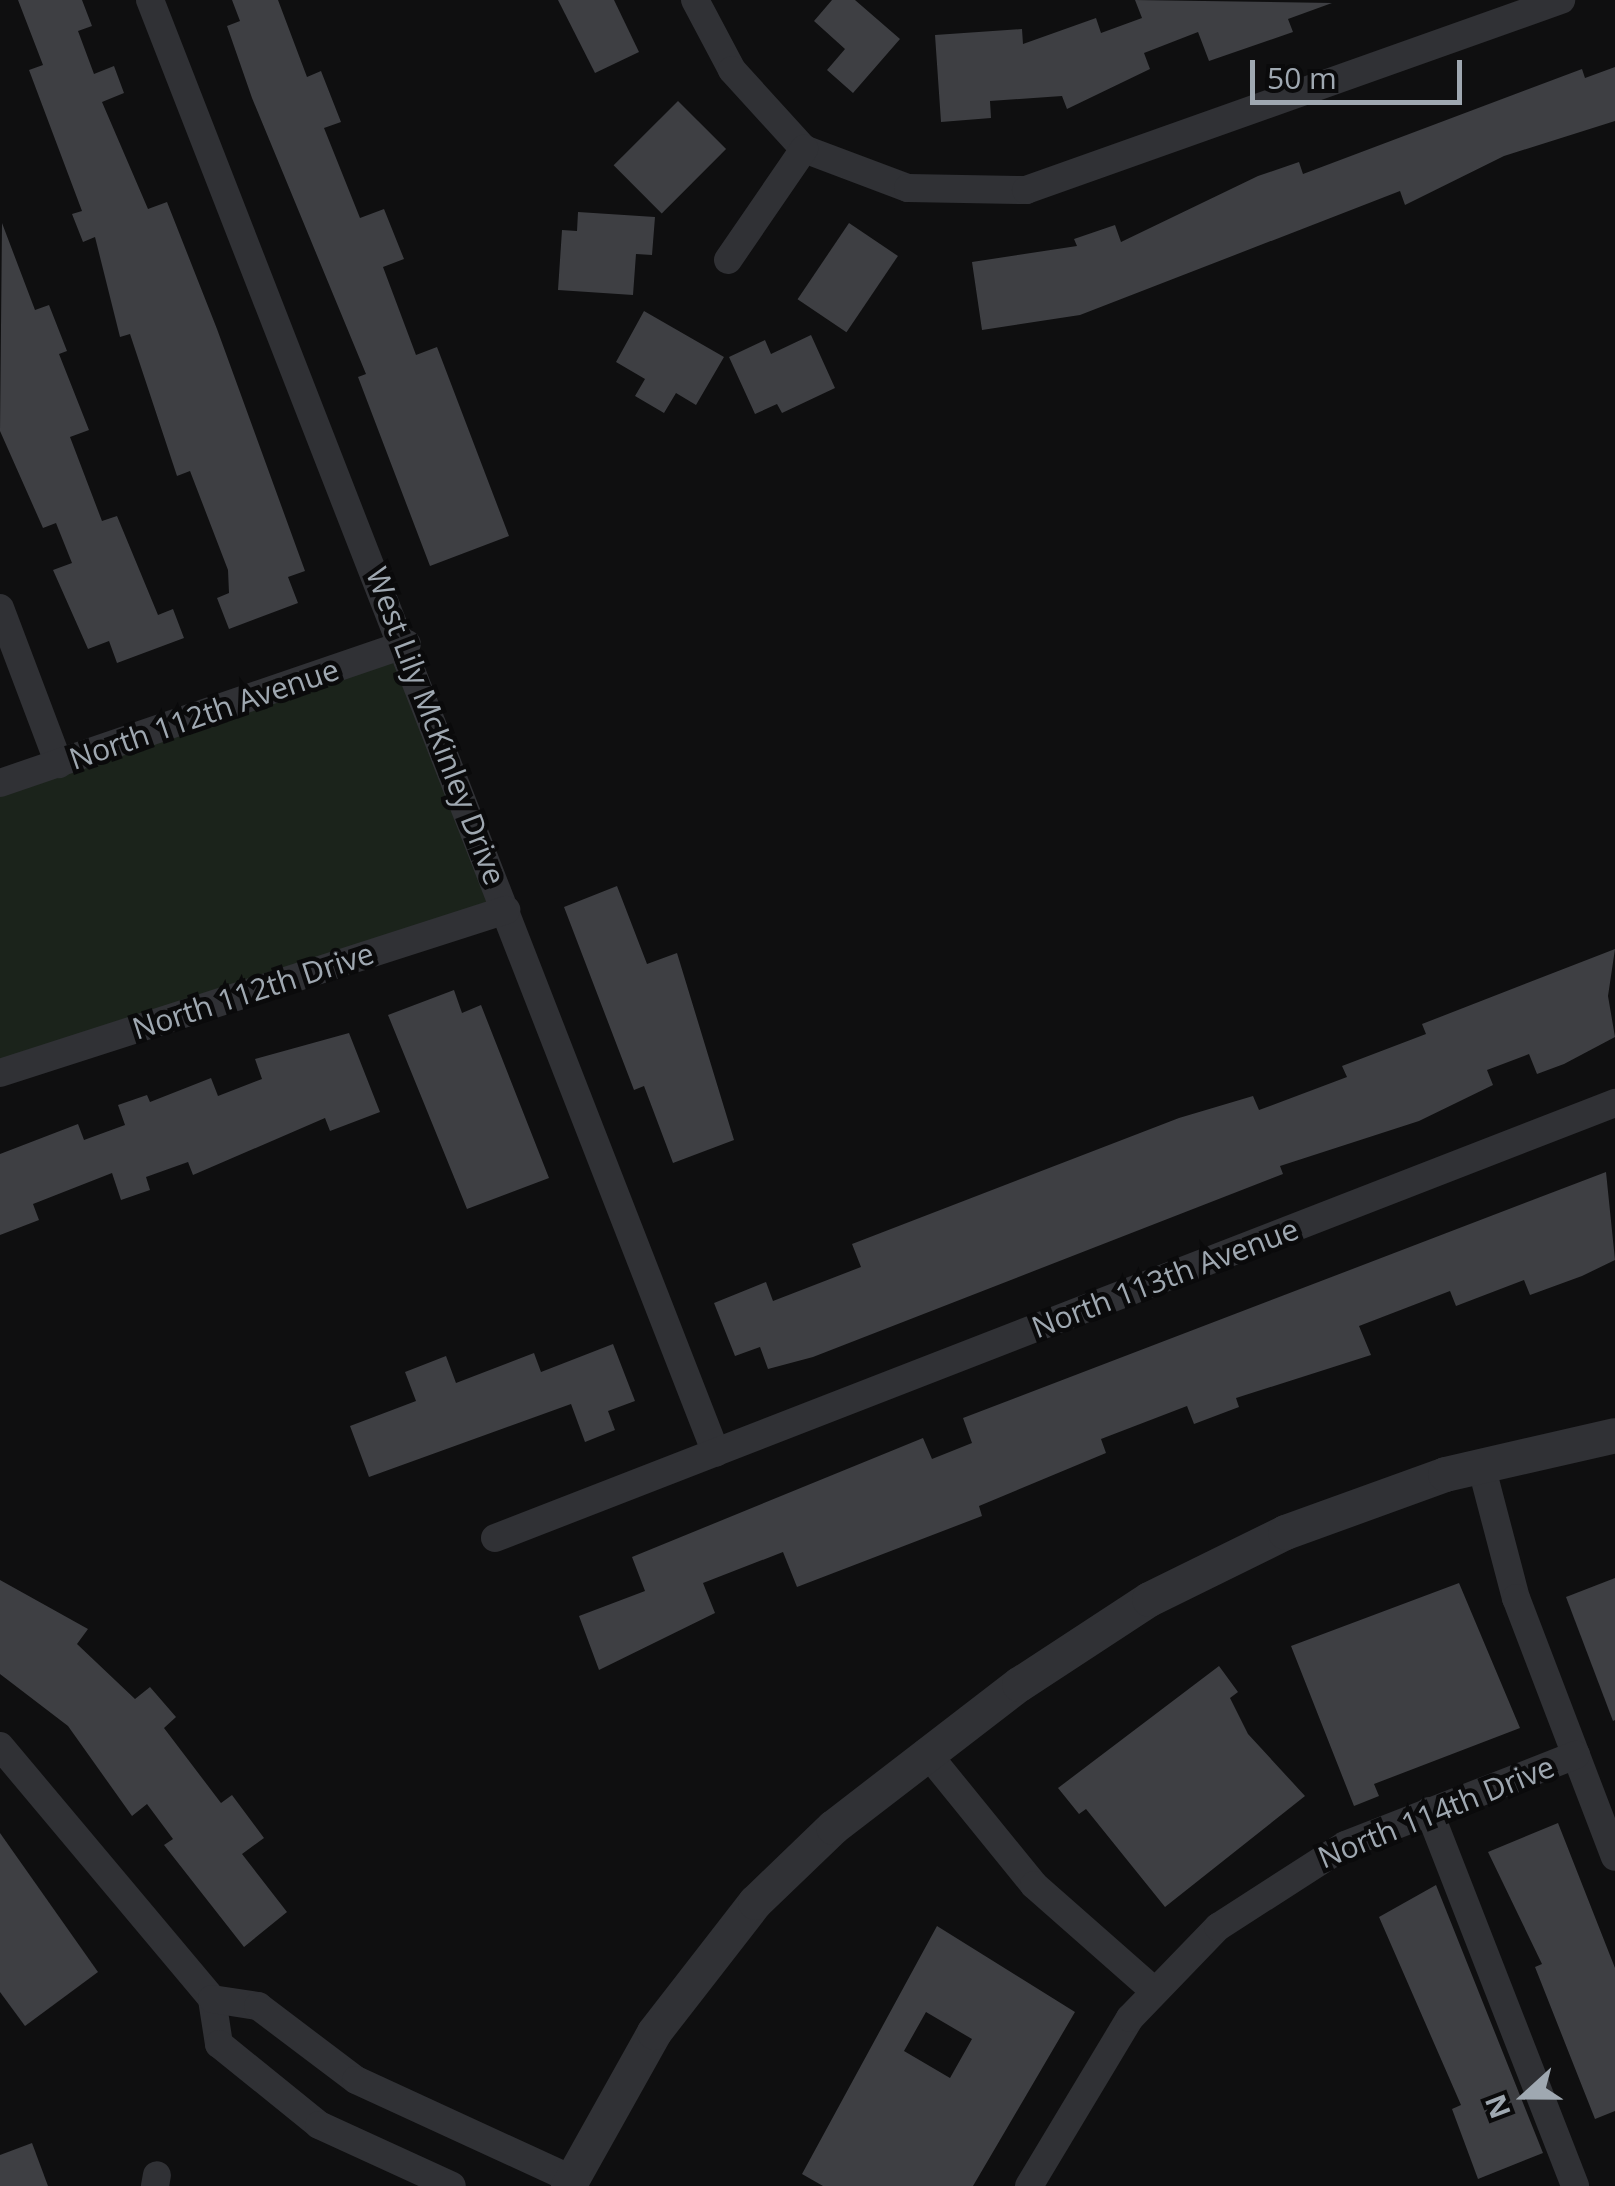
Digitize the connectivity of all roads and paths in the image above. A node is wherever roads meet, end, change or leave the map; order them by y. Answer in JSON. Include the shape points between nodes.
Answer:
{"nodes":[{"id":1,"x":150,"y":0,"type":"edge"},
{"id":2,"x":695,"y":0,"type":"edge"},
{"id":3,"x":1560,"y":0,"type":"edge"},
{"id":4,"x":1512,"y":8,"type":"edge"},
{"id":5,"x":804,"y":150,"type":"junction"},
{"id":6,"x":728,"y":260,"type":"dead end"},
{"id":7,"x":0,"y":608,"type":"edge"},
{"id":8,"x":406,"y":644,"type":"junction"},
{"id":9,"x":59,"y":764,"type":"junction"},
{"id":10,"x":0,"y":783,"type":"edge"},
{"id":11,"x":506,"y":910,"type":"junction"},
{"id":12,"x":0,"y":1073,"type":"edge"},
{"id":13,"x":1615,"y":1103,"type":"edge"},
{"id":14,"x":1615,"y":1434,"type":"edge"},
{"id":15,"x":716,"y":1454,"type":"junction"},
{"id":16,"x":1481,"y":1465,"type":"junction"},
{"id":17,"x":495,"y":1538,"type":"dead end"},
{"id":18,"x":0,"y":1746,"type":"edge"},
{"id":19,"x":926,"y":1752,"type":"junction"},
{"id":20,"x":1576,"y":1755,"type":"junction"},
{"id":21,"x":1429,"y":1811,"type":"junction"},
{"id":22,"x":1615,"y":1856,"type":"edge"},
{"id":23,"x":1152,"y":1989,"type":"junction"},
{"id":24,"x":212,"y":2000,"type":"junction"},
{"id":25,"x":569,"y":2183,"type":"edge"},
{"id":26,"x":452,"y":2186,"type":"edge"},
{"id":27,"x":1029,"y":2186,"type":"edge"},
{"id":28,"x":1574,"y":2186,"type":"edge"}],
"edges":[{"from":1,"to":8,"type":"street","name":"West Lily McKinley Drive"},
{"from":2,"to":5,"type":"street","via":[[732,70]]},
{"from":3,"to":4,"type":"street"},
{"from":4,"to":5,"type":"street","via":[[1026,190],[908,188]]},
{"from":5,"to":6,"type":"street"},
{"from":7,"to":9,"type":"street"},
{"from":8,"to":9,"type":"street","name":"North 112th Avenue"},
{"from":8,"to":11,"type":"street","name":"West Lily McKinley Drive"},
{"from":9,"to":10,"type":"street","name":"North 112th Avenue"},
{"from":11,"to":12,"type":"street","name":"North 112th Drive"},
{"from":11,"to":15,"type":"street","name":"West Lily McKinley Drive"},
{"from":13,"to":15,"type":"street","name":"North 113th Avenue"},
{"from":14,"to":16,"type":"street"},
{"from":15,"to":17,"type":"street","name":"North 113th Avenue"},
{"from":16,"to":19,"type":"street","via":[[1323,1516],[1193,1575]]},
{"from":16,"to":20,"type":"street","via":[[1511,1584]]},
{"from":18,"to":24,"type":"street"},
{"from":19,"to":23,"type":"street","via":[[1034,1885]]},
{"from":19,"to":25,"type":"street","via":[[792,1864],[719,1944],[634,2063]]},
{"from":20,"to":21,"type":"street","name":"North 114th Drive"},
{"from":20,"to":22,"type":"street"},
{"from":21,"to":23,"type":"street","name":"North 114th Drive","via":[[1276,1884]]},
{"from":21,"to":28,"type":"street"},
{"from":23,"to":27,"type":"street","name":"North 114th Drive"},
{"from":24,"to":25,"type":"street","via":[[258,2006],[356,2080]]},
{"from":24,"to":26,"type":"street","via":[[219,2044],[283,2100]]}]}
